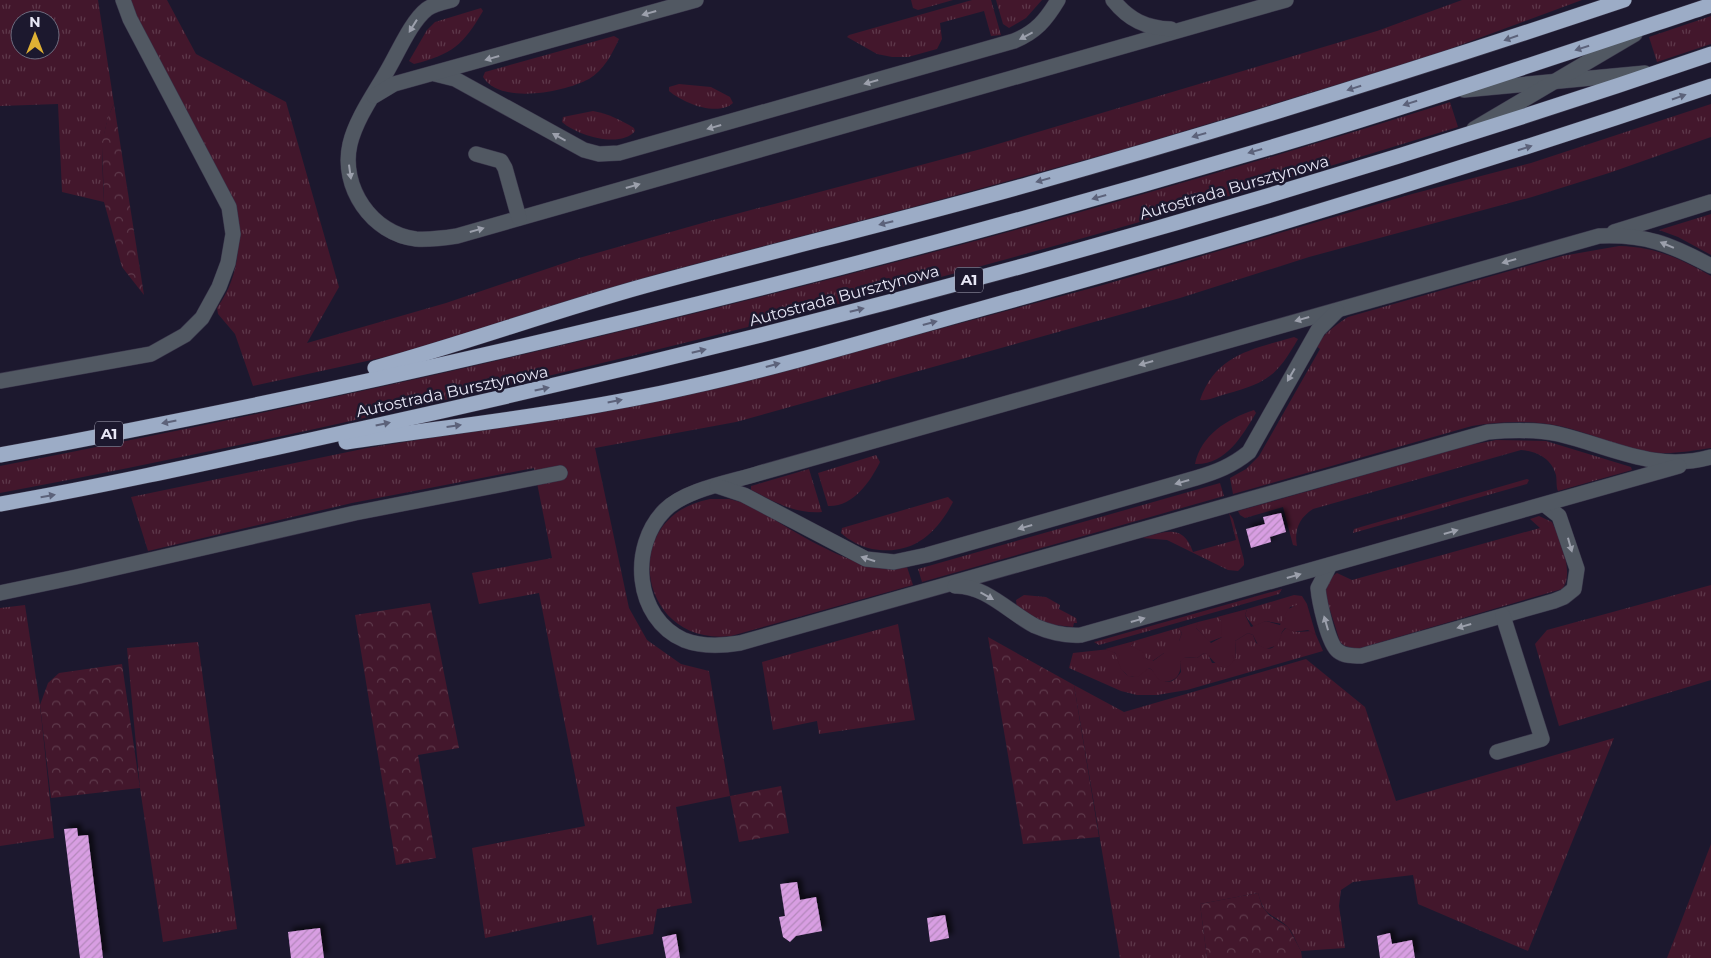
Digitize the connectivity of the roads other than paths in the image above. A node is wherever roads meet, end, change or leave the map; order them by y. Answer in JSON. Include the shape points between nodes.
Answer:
{"nodes":[{"id":1,"x":123,"y":0,"type":"edge"},
{"id":2,"x":452,"y":0,"type":"edge"},
{"id":3,"x":696,"y":0,"type":"edge"},
{"id":4,"x":1058,"y":0,"type":"edge"},
{"id":5,"x":1113,"y":0,"type":"edge"},
{"id":6,"x":1286,"y":0,"type":"edge"},
{"id":7,"x":1624,"y":0,"type":"edge"},
{"id":8,"x":1711,"y":5,"type":"edge"},
{"id":9,"x":1647,"y":26,"type":"junction"},
{"id":10,"x":1181,"y":30,"type":"junction"},
{"id":11,"x":1711,"y":54,"type":"edge"},
{"id":12,"x":1662,"y":71,"type":"junction"},
{"id":13,"x":435,"y":74,"type":"junction"},
{"id":14,"x":1554,"y":82,"type":"junction"},
{"id":15,"x":1711,"y":86,"type":"edge"},
{"id":16,"x":1446,"y":92,"type":"junction"},
{"id":17,"x":373,"y":96,"type":"junction"},
{"id":18,"x":1460,"y":137,"type":"junction"},
{"id":19,"x":476,"y":154,"type":"dead end"},
{"id":20,"x":1711,"y":202,"type":"edge"},
{"id":21,"x":519,"y":218,"type":"junction"},
{"id":22,"x":1599,"y":236,"type":"junction"},
{"id":23,"x":1711,"y":266,"type":"edge"},
{"id":24,"x":1340,"y":308,"type":"junction"},
{"id":25,"x":0,"y":381,"type":"edge"},
{"id":26,"x":217,"y":412,"type":"junction"},
{"id":27,"x":0,"y":455,"type":"edge"},
{"id":28,"x":1711,"y":457,"type":"edge"},
{"id":29,"x":216,"y":461,"type":"junction"},
{"id":30,"x":1691,"y":463,"type":"junction"},
{"id":31,"x":560,"y":473,"type":"dead end"},
{"id":32,"x":717,"y":486,"type":"junction"},
{"id":33,"x":0,"y":504,"type":"edge"},
{"id":34,"x":1546,"y":505,"type":"junction"},
{"id":35,"x":1330,"y":565,"type":"junction"},
{"id":36,"x":941,"y":587,"type":"junction"},
{"id":37,"x":0,"y":593,"type":"edge"},
{"id":38,"x":1502,"y":616,"type":"junction"},
{"id":39,"x":1498,"y":752,"type":"dead end"}],
"edges":[{"from":1,"to":25,"type":"street","via":[[228,207],[233,234],[228,263],[202,318],[185,335],[151,354]]},
{"from":2,"to":17,"type":"street","one_way":true,"via":[[427,9],[416,21]]},
{"from":3,"to":13,"type":"street","one_way":true},
{"from":4,"to":13,"type":"street","one_way":true,"via":[[1038,29],[1014,42],[619,153],[599,154],[584,150],[455,79]]},
{"from":5,"to":10,"type":"street","via":[[1121,10],[1152,28]]},
{"from":6,"to":10,"type":"street"},
{"from":7,"to":26,"type":"highway","one_way":true,"via":[[1425,67],[1169,143],[910,217],[635,288],[457,345]]},
{"from":8,"to":9,"type":"highway","name":"Autostrada Bursztynowa","number":"A1"},
{"from":9,"to":14,"type":"street"},
{"from":9,"to":16,"type":"highway","name":"Autostrada Bursztynowa","number":"A1","one_way":true},
{"from":21,"to":10,"type":"street","one_way":true},
{"from":11,"to":12,"type":"highway","name":"Autostrada Bursztynowa","number":"A1"},
{"from":12,"to":14,"type":"street"},
{"from":12,"to":18,"type":"highway","name":"Autostrada Bursztynowa","number":"A1"},
{"from":13,"to":17,"type":"street","via":[[394,84]]},
{"from":14,"to":16,"type":"street"},
{"from":14,"to":18,"type":"street"},
{"from":29,"to":15,"type":"highway","one_way":true,"via":[[595,405],[689,387],[1067,285],[1338,207]]},
{"from":16,"to":26,"type":"highway","name":"Autostrada Bursztynowa","number":"A1","one_way":true,"via":[[1091,199],[831,269],[544,341]]},
{"from":17,"to":21,"type":"street","one_way":true,"via":[[350,144],[349,166],[361,206],[381,225],[416,239],[438,238],[457,236]]},
{"from":29,"to":18,"type":"highway","name":"Autostrada Bursztynowa","number":"A1","one_way":true,"via":[[571,383],[884,304],[1290,190]]},
{"from":19,"to":21,"type":"street","via":[[501,161]]},
{"from":20,"to":22,"type":"street"},
{"from":23,"to":22,"type":"street","one_way":true,"via":[[1657,241],[1625,235]]},
{"from":22,"to":24,"type":"street","one_way":true},
{"from":24,"to":32,"type":"street","one_way":true},
{"from":24,"to":32,"type":"street","one_way":true,"via":[[1318,330],[1249,452],[1238,461],[1213,473],[1004,533],[911,559],[881,562],[866,559],[744,495]]},
{"from":26,"to":27,"type":"highway","name":"Autostrada Bursztynowa","number":"A1","one_way":true},
{"from":28,"to":30,"type":"street"},
{"from":33,"to":29,"type":"highway","name":"Autostrada Bursztynowa","number":"A1","one_way":true},
{"from":30,"to":34,"type":"street"},
{"from":30,"to":36,"type":"street","via":[[1623,455],[1558,434],[1488,432]]},
{"from":31,"to":37,"type":"street","via":[[355,513]]},
{"from":32,"to":36,"type":"street","via":[[677,500],[665,510],[646,537],[642,579],[649,608],[659,621],[684,640],[705,645],[740,643]]},
{"from":35,"to":34,"type":"street","one_way":true},
{"from":34,"to":38,"type":"street","one_way":true,"via":[[1559,516],[1564,526],[1576,569],[1576,585],[1564,598]]},
{"from":36,"to":35,"type":"street","one_way":true,"via":[[972,588],[1034,625],[1055,633],[1081,635]]},
{"from":38,"to":35,"type":"street","one_way":true,"via":[[1361,656],[1346,655],[1333,645],[1318,596],[1320,581]]},
{"from":38,"to":39,"type":"street","via":[[1542,739]]}]}
